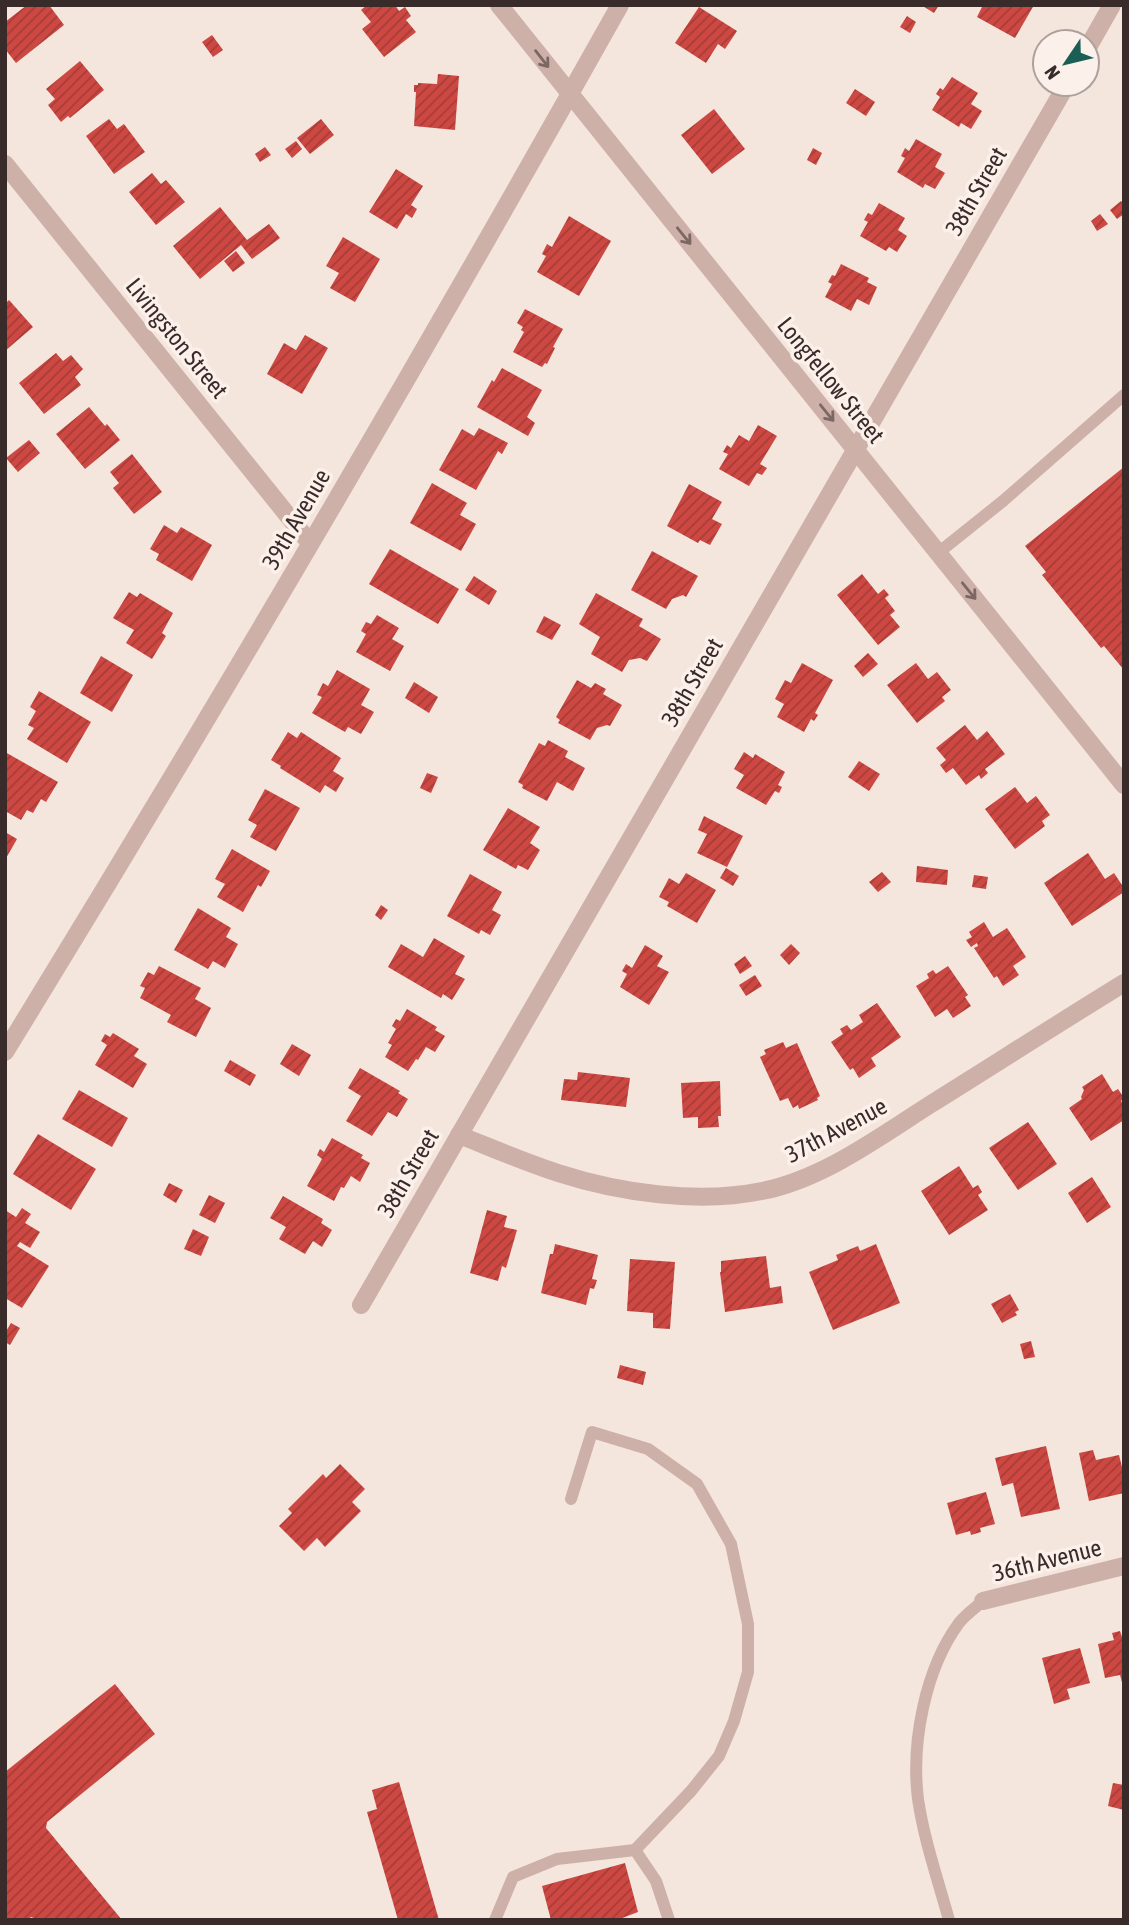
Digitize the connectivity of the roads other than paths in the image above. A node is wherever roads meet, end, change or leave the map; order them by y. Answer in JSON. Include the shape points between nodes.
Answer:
{"nodes":[{"id":1,"x":499,"y":5,"type":"edge"},
{"id":2,"x":620,"y":5,"type":"edge"},
{"id":3,"x":1112,"y":5,"type":"edge"},
{"id":4,"x":1099,"y":28,"type":"edge"},
{"id":5,"x":570,"y":94,"type":"junction"},
{"id":6,"x":1059,"y":98,"type":"edge"},
{"id":7,"x":5,"y":164,"type":"edge"},
{"id":8,"x":1124,"y":395,"type":"edge"},
{"id":9,"x":855,"y":449,"type":"junction"},
{"id":10,"x":310,"y":543,"type":"junction"},
{"id":11,"x":939,"y":553,"type":"junction"},
{"id":12,"x":1124,"y":785,"type":"edge"},
{"id":13,"x":1124,"y":983,"type":"edge"},
{"id":14,"x":5,"y":1052,"type":"edge"},
{"id":15,"x":459,"y":1135,"type":"junction"},
{"id":16,"x":360,"y":1305,"type":"dead end"},
{"id":17,"x":571,"y":1499,"type":"dead end"},
{"id":18,"x":1124,"y":1566,"type":"edge"},
{"id":19,"x":983,"y":1601,"type":"joint"},
{"id":20,"x":635,"y":1850,"type":"junction"},
{"id":21,"x":495,"y":1920,"type":"edge"},
{"id":22,"x":669,"y":1920,"type":"edge"},
{"id":23,"x":948,"y":1920,"type":"edge"}],
"edges":[{"from":1,"to":5,"type":"street","name":"Longfellow Street","one_way":true},
{"from":2,"to":5,"type":"street","name":"39th Avenue"},
{"from":3,"to":4,"type":"street"},
{"from":5,"to":9,"type":"street","name":"Longfellow Street","one_way":true},
{"from":5,"to":10,"type":"street","name":"39th Avenue"},
{"from":6,"to":9,"type":"street","name":"38th Street"},
{"from":7,"to":10,"type":"street","name":"Livingston Street"},
{"from":8,"to":11,"type":"lane"},
{"from":9,"to":11,"type":"street","name":"Longfellow Street"},
{"from":9,"to":15,"type":"street","name":"38th Street"},
{"from":10,"to":14,"type":"street","name":"39th Avenue"},
{"from":11,"to":12,"type":"street","name":"Longfellow Street","one_way":true},
{"from":13,"to":15,"type":"street","name":"37th Avenue","via":[[861,1148],[806,1178],[762,1191],[658,1195],[559,1173]]},
{"from":15,"to":16,"type":"street","name":"38th Street"},
{"from":17,"to":20,"type":"lane","via":[[592,1432],[648,1449],[664,1460],[697,1484],[731,1544],[748,1624],[748,1672],[719,1756]]},
{"from":18,"to":19,"type":"street","name":"36th Avenue"},
{"from":19,"to":23,"type":"lane","via":[[961,1620],[944,1645],[920,1723],[918,1799]]},
{"from":20,"to":21,"type":"lane","via":[[557,1859],[513,1877]]},
{"from":20,"to":22,"type":"lane","via":[[656,1881]]}]}
